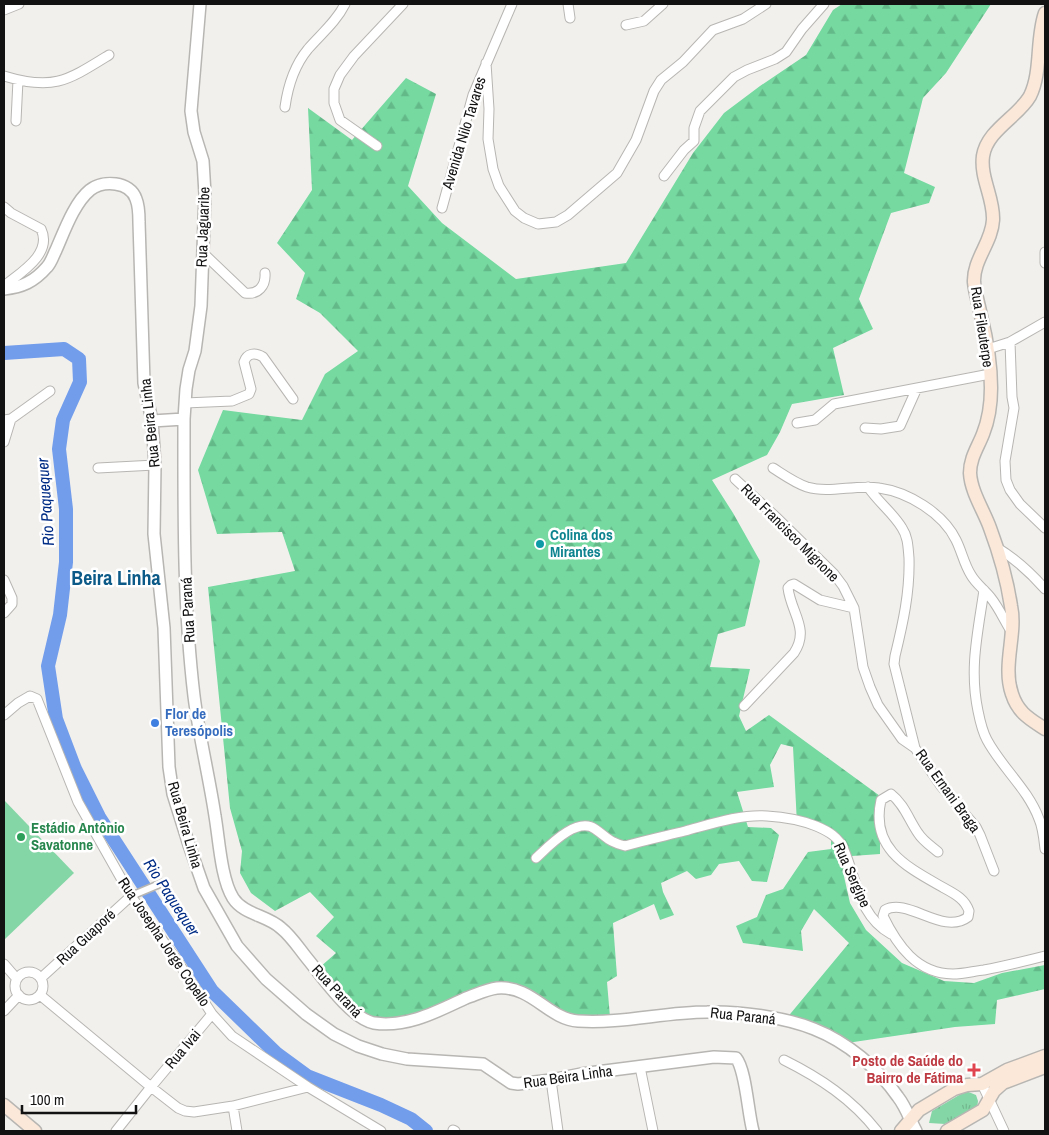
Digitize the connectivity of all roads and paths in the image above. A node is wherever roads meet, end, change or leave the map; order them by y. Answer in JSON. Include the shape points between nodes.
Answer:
{"nodes":[{"id":1,"x":19,"y":4,"type":"edge"},
{"id":2,"x":200,"y":4,"type":"edge"},
{"id":3,"x":345,"y":4,"type":"edge"},
{"id":4,"x":403,"y":4,"type":"edge"},
{"id":5,"x":512,"y":4,"type":"edge"},
{"id":6,"x":568,"y":4,"type":"edge"},
{"id":7,"x":663,"y":4,"type":"edge"},
{"id":8,"x":766,"y":4,"type":"edge"},
{"id":9,"x":824,"y":4,"type":"edge"},
{"id":10,"x":4,"y":10,"type":"edge"},
{"id":11,"x":1045,"y":13,"type":"edge"},
{"id":12,"x":570,"y":18,"type":"dead end"},
{"id":13,"x":626,"y":26,"type":"dead end"},
{"id":14,"x":109,"y":55,"type":"dead end"},
{"id":15,"x":486,"y":63,"type":"junction"},
{"id":16,"x":4,"y":76,"type":"edge"},
{"id":17,"x":18,"y":80,"type":"junction"},
{"id":18,"x":285,"y":106,"type":"dead end"},
{"id":19,"x":16,"y":121,"type":"dead end"},
{"id":20,"x":377,"y":146,"type":"dead end"},
{"id":21,"x":664,"y":176,"type":"dead end"},
{"id":22,"x":4,"y":207,"type":"edge"},
{"id":23,"x":442,"y":208,"type":"dead end"},
{"id":24,"x":202,"y":252,"type":"junction"},
{"id":25,"x":1045,"y":252,"type":"edge"},
{"id":26,"x":1045,"y":264,"type":"edge"},
{"id":27,"x":265,"y":273,"type":"dead end"},
{"id":28,"x":4,"y":287,"type":"edge"},
{"id":29,"x":1045,"y":322,"type":"edge"},
{"id":30,"x":1010,"y":342,"type":"junction"},
{"id":31,"x":988,"y":349,"type":"junction"},
{"id":32,"x":990,"y":374,"type":"junction"},
{"id":33,"x":917,"y":388,"type":"junction"},
{"id":34,"x":50,"y":391,"type":"dead end"},
{"id":35,"x":294,"y":399,"type":"dead end"},
{"id":36,"x":185,"y":403,"type":"junction"},
{"id":37,"x":7,"y":419,"type":"edge"},
{"id":38,"x":184,"y":419,"type":"junction"},
{"id":39,"x":152,"y":421,"type":"junction"},
{"id":40,"x":798,"y":423,"type":"dead end"},
{"id":41,"x":865,"y":428,"type":"dead end"},
{"id":42,"x":4,"y":442,"type":"edge"},
{"id":43,"x":155,"y":465,"type":"junction"},
{"id":44,"x":98,"y":468,"type":"dead end"},
{"id":45,"x":773,"y":468,"type":"dead end"},
{"id":46,"x":734,"y":479,"type":"dead end"},
{"id":47,"x":868,"y":487,"type":"junction"},
{"id":48,"x":1045,"y":528,"type":"edge"},
{"id":49,"x":996,"y":547,"type":"junction"},
{"id":50,"x":4,"y":580,"type":"edge"},
{"id":51,"x":1045,"y":589,"type":"edge"},
{"id":52,"x":984,"y":590,"type":"junction"},
{"id":53,"x":854,"y":608,"type":"junction"},
{"id":54,"x":4,"y":614,"type":"edge"},
{"id":55,"x":1011,"y":631,"type":"junction"},
{"id":56,"x":744,"y":706,"type":"dead end"},
{"id":57,"x":4,"y":715,"type":"edge"},
{"id":58,"x":1045,"y":729,"type":"edge"},
{"id":59,"x":915,"y":748,"type":"junction"},
{"id":60,"x":1045,"y":849,"type":"edge"},
{"id":61,"x":938,"y":852,"type":"dead end"},
{"id":62,"x":536,"y":858,"type":"dead end"},
{"id":63,"x":994,"y":870,"type":"dead end"},
{"id":64,"x":162,"y":883,"type":"dead end"},
{"id":65,"x":131,"y":896,"type":"junction"},
{"id":66,"x":892,"y":934,"type":"junction"},
{"id":67,"x":1045,"y":956,"type":"edge"},
{"id":68,"x":4,"y":964,"type":"edge"},
{"id":69,"x":17,"y":978,"type":"junction"},
{"id":70,"x":41,"y":978,"type":"junction"},
{"id":71,"x":40,"y":995,"type":"junction"},
{"id":72,"x":19,"y":996,"type":"junction"},
{"id":73,"x":4,"y":1011,"type":"edge"},
{"id":74,"x":212,"y":1014,"type":"junction"},
{"id":75,"x":1045,"y":1056,"type":"edge"},
{"id":76,"x":784,"y":1060,"type":"dead end"},
{"id":77,"x":640,"y":1067,"type":"junction"},
{"id":78,"x":1045,"y":1067,"type":"edge"},
{"id":79,"x":1009,"y":1075,"type":"junction"},
{"id":80,"x":551,"y":1080,"type":"junction"},
{"id":81,"x":982,"y":1084,"type":"junction"},
{"id":82,"x":151,"y":1087,"type":"junction"},
{"id":83,"x":308,"y":1087,"type":"junction"},
{"id":84,"x":989,"y":1101,"type":"junction"},
{"id":85,"x":4,"y":1105,"type":"edge"},
{"id":86,"x":233,"y":1106,"type":"junction"},
{"id":87,"x":910,"y":1119,"type":"junction"},
{"id":88,"x":35,"y":1131,"type":"edge"},
{"id":89,"x":116,"y":1131,"type":"edge"},
{"id":90,"x":238,"y":1131,"type":"edge"},
{"id":91,"x":381,"y":1131,"type":"edge"},
{"id":92,"x":558,"y":1131,"type":"edge"},
{"id":93,"x":653,"y":1131,"type":"edge"},
{"id":94,"x":753,"y":1131,"type":"edge"},
{"id":95,"x":877,"y":1131,"type":"edge"},
{"id":96,"x":901,"y":1131,"type":"edge"},
{"id":97,"x":916,"y":1131,"type":"edge"},
{"id":98,"x":947,"y":1131,"type":"edge"},
{"id":99,"x":1004,"y":1131,"type":"edge"}],
"edges":[{"from":1,"to":10,"type":"street"},
{"from":2,"to":24,"type":"street","name":"Rua Jaguaribe","via":[[191,111],[205,176]]},
{"from":3,"to":18,"type":"street","via":[[295,68]]},
{"from":4,"to":20,"type":"street","via":[[354,56],[340,74],[334,89],[334,103],[340,120]]},
{"from":5,"to":15,"type":"street","name":"Avenida Nilo Tavares"},
{"from":6,"to":12,"type":"street"},
{"from":7,"to":13,"type":"street","via":[[644,21]]},
{"from":8,"to":15,"type":"street","via":[[743,19],[713,30],[661,80],[636,140],[617,173],[556,222],[538,224],[524,218],[515,211],[499,186],[488,139]]},
{"from":9,"to":21,"type":"street","via":[[786,52],[734,77],[700,111],[694,128],[694,141]]},
{"from":11,"to":31,"type":"main road","name":"Rua Fileuterpe","via":[[1031,94],[988,142],[983,155],[982,170],[992,204],[993,221],[975,269],[974,282]]},
{"from":14,"to":17,"type":"street","via":[[83,72],[58,81],[46,84]]},
{"from":15,"to":23,"type":"street","name":"Avenida Nilo Tavares","via":[[472,95]]},
{"from":16,"to":17,"type":"street"},
{"from":17,"to":19,"type":"street"},
{"from":22,"to":28,"type":"street","via":[[41,229],[44,242],[37,256]]},
{"from":24,"to":27,"type":"street","via":[[245,293],[256,293],[266,280]]},
{"from":24,"to":36,"type":"street","name":"Rua Jaguaribe","via":[[201,306]]},
{"from":25,"to":26,"type":"street"},
{"from":28,"to":39,"type":"street","name":"Rua Beira Linha","via":[[26,285],[49,265],[70,219],[90,190],[99,185],[115,184],[129,189],[136,197],[139,210],[144,383]]},
{"from":29,"to":30,"type":"street"},
{"from":30,"to":31,"type":"street"},
{"from":30,"to":48,"type":"street","via":[[1014,408],[1006,480],[1020,504]]},
{"from":31,"to":32,"type":"main road","name":"Rua Fileuterpe"},
{"from":32,"to":33,"type":"street"},
{"from":32,"to":49,"type":"main road","name":"Rua Fileuterpe","via":[[989,416],[972,458],[970,473]]},
{"from":33,"to":40,"type":"street","via":[[834,404],[815,420]]},
{"from":33,"to":41,"type":"street","via":[[900,426]]},
{"from":34,"to":37,"type":"street"},
{"from":35,"to":36,"type":"street","via":[[263,357],[251,354],[244,362],[251,388],[249,394],[232,401]]},
{"from":36,"to":38,"type":"street","name":"Rua Jaguaribe"},
{"from":37,"to":42,"type":"street"},
{"from":38,"to":39,"type":"street"},
{"from":38,"to":87,"type":"street","name":"Rua Paraná","via":[[185,566],[194,697],[221,861],[231,896],[237,903],[278,925],[338,995],[357,1015],[370,1022],[397,1023],[424,1017],[497,988],[516,990],[535,998],[574,1021],[708,1012],[781,1020],[812,1028],[839,1042],[878,1072],[900,1099]]},
{"from":39,"to":43,"type":"street","name":"Rua Beira Linha"},
{"from":43,"to":44,"type":"street"},
{"from":43,"to":80,"type":"street","name":"Rua Beira Linha","via":[[154,534],[164,628],[169,767],[173,794],[204,888],[237,946],[266,979],[306,1014],[358,1046],[407,1059],[483,1064],[512,1083]]},
{"from":45,"to":47,"type":"street","via":[[807,487]]},
{"from":46,"to":53,"type":"street","name":"Rua Francisco Mignone","via":[[834,574]]},
{"from":47,"to":52,"type":"street","via":[[896,492],[938,517],[949,528],[967,569]]},
{"from":47,"to":59,"type":"street","name":"Rua Ernani Braga","via":[[904,530],[908,542],[908,601],[894,664]]},
{"from":49,"to":51,"type":"street","via":[[1030,571]]},
{"from":49,"to":55,"type":"main road","name":"Rua Fileuterpe","via":[[1012,608]]},
{"from":50,"to":54,"type":"street","via":[[12,598],[12,604]]},
{"from":52,"to":55,"type":"street"},
{"from":52,"to":60,"type":"street","via":[[973,663],[981,726],[986,739],[1037,814]]},
{"from":53,"to":56,"type":"street","via":[[820,600],[791,584],[789,597],[800,627],[800,644]]},
{"from":53,"to":59,"type":"street","name":"Rua Francisco Mignone","via":[[863,667],[870,687],[878,705],[902,739]]},
{"from":55,"to":58,"type":"main road","name":"Rua Fileuterpe","via":[[1011,693],[1023,714]]},
{"from":57,"to":65,"type":"street","name":"Rua Josepha Jorge Copello","via":[[30,696],[37,699],[78,802]]},
{"from":59,"to":63,"type":"street","name":"Rua Ernani Braga","via":[[941,786],[976,827]]},
{"from":61,"to":66,"type":"street","via":[[918,834],[897,799],[891,794],[881,800],[881,830],[887,847],[919,874],[961,898],[969,911],[964,920],[948,922],[891,907],[883,916]]},
{"from":62,"to":66,"type":"street","name":"Rua Sergipe","via":[[576,827],[594,828],[613,843],[625,846],[751,816],[766,815],[806,822],[835,836],[843,847],[860,898],[879,927]]},
{"from":64,"to":65,"type":"street"},
{"from":65,"to":70,"type":"street","name":"Rua Guaporé"},
{"from":65,"to":74,"type":"street","name":"Rua Josepha Jorge Copello"},
{"from":66,"to":67,"type":"street","name":"Rua Sergipe","via":[[921,965],[951,974]]},
{"from":68,"to":69,"type":"street"},
{"from":69,"to":70,"type":"street","via":[[29,972]]},
{"from":69,"to":72,"type":"street","via":[[15,984]]},
{"from":70,"to":71,"type":"street","via":[[43,987]]},
{"from":71,"to":72,"type":"street","via":[[27,1000]]},
{"from":71,"to":82,"type":"street"},
{"from":72,"to":73,"type":"street"},
{"from":74,"to":82,"type":"street","name":"Rua Ivai"},
{"from":74,"to":83,"type":"street","name":"Rua Josepha Jorge Copello","via":[[232,1036]]},
{"from":75,"to":79,"type":"main road"},
{"from":76,"to":95,"type":"street","via":[[836,1090]]},
{"from":77,"to":80,"type":"street","name":"Rua Beira Linha"},
{"from":77,"to":93,"type":"street"},
{"from":77,"to":94,"type":"street","name":"Rua Beira Linha","via":[[714,1057],[736,1058]]},
{"from":78,"to":79,"type":"main road"},
{"from":79,"to":81,"type":"main road"},
{"from":79,"to":84,"type":"main road"},
{"from":80,"to":92,"type":"street"},
{"from":81,"to":84,"type":"street"},
{"from":81,"to":87,"type":"main road","via":[[954,1089]]},
{"from":82,"to":86,"type":"street","via":[[185,1111]]},
{"from":82,"to":89,"type":"street","name":"Rua Ivai"},
{"from":83,"to":86,"type":"street"},
{"from":83,"to":91,"type":"street","name":"Rua Josepha Jorge Copello"},
{"from":84,"to":98,"type":"main road","via":[[983,1110]]},
{"from":84,"to":99,"type":"street"},
{"from":85,"to":88,"type":"main road"},
{"from":86,"to":90,"type":"street"},
{"from":87,"to":96,"type":"main road"},
{"from":87,"to":97,"type":"street","name":"Rua Paraná"}]}
